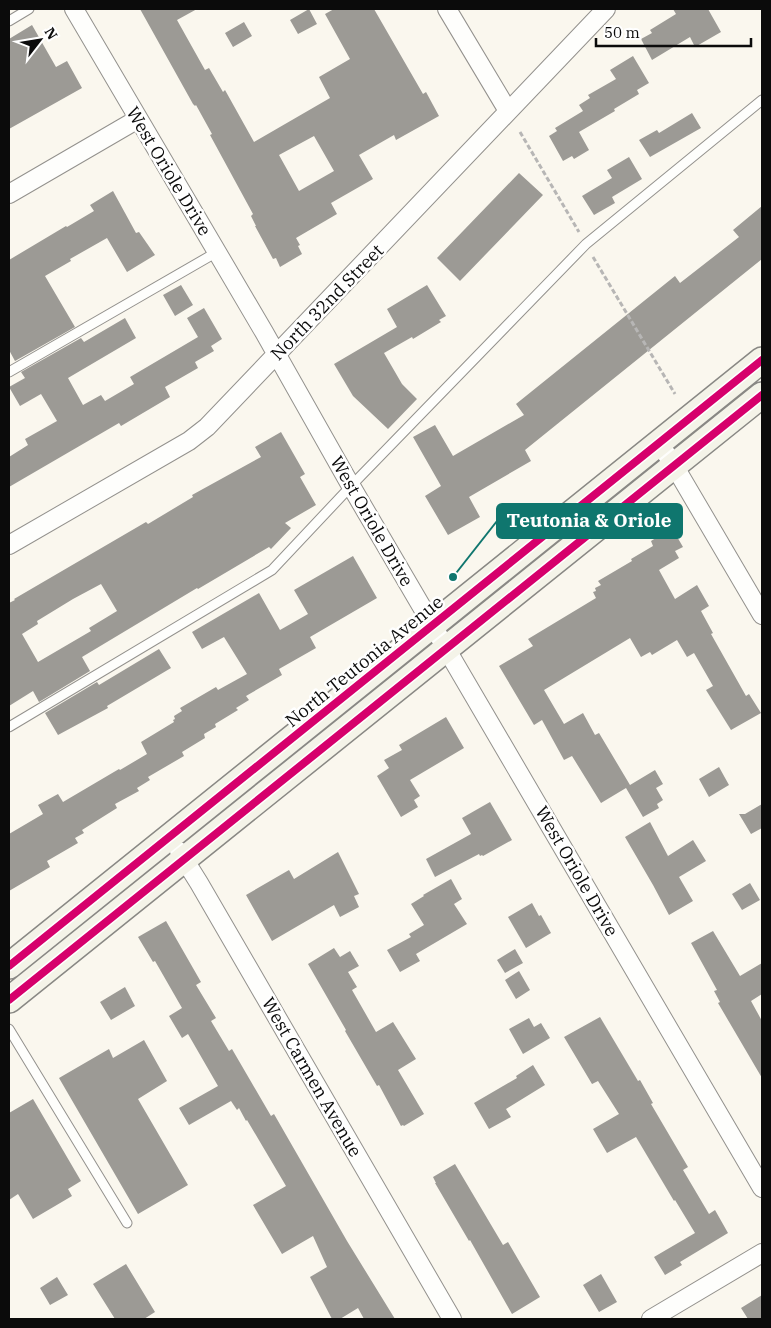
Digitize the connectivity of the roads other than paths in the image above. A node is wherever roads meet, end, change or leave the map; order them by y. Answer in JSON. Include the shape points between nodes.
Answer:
{"nodes":[{"id":1,"x":29,"y":9,"type":"edge"},
{"id":2,"x":74,"y":9,"type":"edge"},
{"id":3,"x":447,"y":9,"type":"edge"},
{"id":4,"x":606,"y":9,"type":"edge"},
{"id":5,"x":9,"y":21,"type":"edge"},
{"id":6,"x":762,"y":100,"type":"edge"},
{"id":7,"x":508,"y":111,"type":"junction"},
{"id":8,"x":138,"y":119,"type":"junction"},
{"id":9,"x":9,"y":194,"type":"edge"},
{"id":10,"x":217,"y":252,"type":"junction"},
{"id":11,"x":277,"y":354,"type":"junction"},
{"id":12,"x":762,"y":360,"type":"edge"},
{"id":13,"x":9,"y":372,"type":"edge"},
{"id":14,"x":762,"y":395,"type":"edge"},
{"id":15,"x":659,"y":443,"type":"junction"},
{"id":16,"x":675,"y":467,"type":"junction"},
{"id":17,"x":351,"y":486,"type":"junction"},
{"id":18,"x":9,"y":545,"type":"edge"},
{"id":19,"x":762,"y":615,"type":"edge"},
{"id":20,"x":432,"y":626,"type":"junction"},
{"id":21,"x":446,"y":648,"type":"junction"},
{"id":22,"x":9,"y":727,"type":"edge"},
{"id":23,"x":168,"y":838,"type":"junction"},
{"id":24,"x":184,"y":858,"type":"junction"},
{"id":25,"x":9,"y":966,"type":"edge"},
{"id":26,"x":9,"y":1000,"type":"edge"},
{"id":27,"x":9,"y":1029,"type":"edge"},
{"id":28,"x":762,"y":1188,"type":"edge"},
{"id":29,"x":127,"y":1223,"type":"dead end"},
{"id":30,"x":762,"y":1253,"type":"edge"},
{"id":31,"x":452,"y":1319,"type":"edge"},
{"id":32,"x":651,"y":1319,"type":"edge"}],
"edges":[{"from":1,"to":5,"type":"lane"},
{"from":2,"to":8,"type":"street","name":"West Oriole Drive"},
{"from":3,"to":7,"type":"street"},
{"from":4,"to":7,"type":"street","name":"North 32nd Street"},
{"from":6,"to":17,"type":"lane","via":[[586,244]]},
{"from":7,"to":11,"type":"street","name":"North 32nd Street"},
{"from":8,"to":9,"type":"street"},
{"from":8,"to":10,"type":"street","name":"West Oriole Drive"},
{"from":10,"to":11,"type":"street","name":"West Oriole Drive"},
{"from":10,"to":13,"type":"lane"},
{"from":11,"to":17,"type":"street","name":"West Oriole Drive"},
{"from":11,"to":18,"type":"street","name":"North 32nd Street","via":[[207,427],[190,440]]},
{"from":12,"to":15,"type":"main road","name":"North Teutonia Avenue"},
{"from":14,"to":16,"type":"main road"},
{"from":15,"to":16,"type":"street"},
{"from":15,"to":20,"type":"main road","name":"North Teutonia Avenue"},
{"from":16,"to":19,"type":"street"},
{"from":16,"to":21,"type":"main road"},
{"from":17,"to":20,"type":"street","name":"West Oriole Drive"},
{"from":17,"to":22,"type":"lane","via":[[272,570]]},
{"from":20,"to":21,"type":"street","name":"West Oriole Drive"},
{"from":20,"to":23,"type":"main road","name":"North Teutonia Avenue"},
{"from":21,"to":24,"type":"main road"},
{"from":21,"to":28,"type":"street","name":"West Oriole Drive"},
{"from":23,"to":24,"type":"street","name":"West Carmen Avenue"},
{"from":23,"to":25,"type":"main road","name":"North Teutonia Avenue"},
{"from":24,"to":26,"type":"main road"},
{"from":24,"to":31,"type":"street","name":"West Carmen Avenue"},
{"from":27,"to":29,"type":"lane"},
{"from":30,"to":32,"type":"street"}]}
